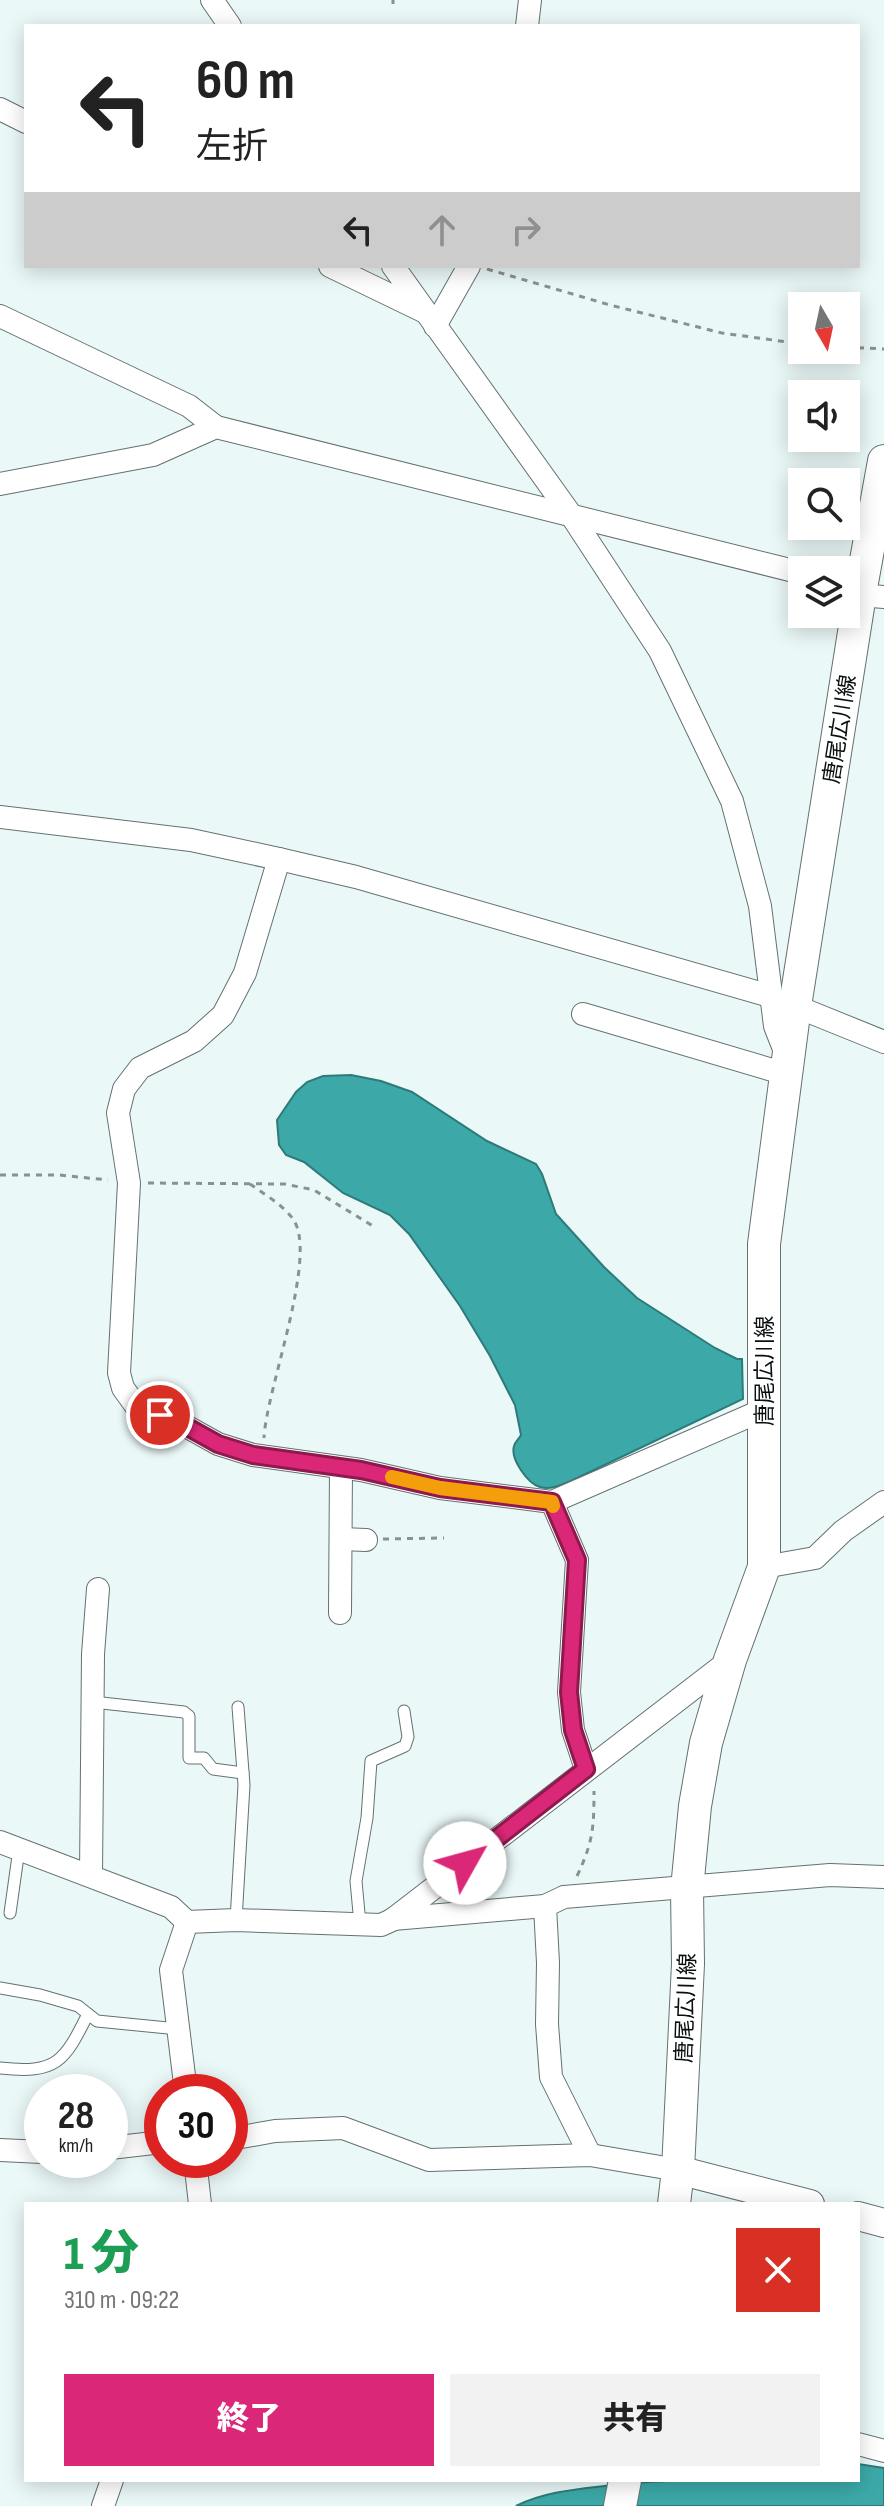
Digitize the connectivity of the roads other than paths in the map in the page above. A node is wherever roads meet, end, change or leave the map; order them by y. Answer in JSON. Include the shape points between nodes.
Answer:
{"nodes":[{"id":1,"x":212,"y":0,"type":"edge"},
{"id":2,"x":530,"y":0,"type":"edge"},
{"id":3,"x":229,"y":24,"type":"edge"},
{"id":4,"x":527,"y":24,"type":"edge"},
{"id":5,"x":0,"y":109,"type":"edge"},
{"id":6,"x":24,"y":121,"type":"edge"},
{"id":7,"x":334,"y":268,"type":"edge"},
{"id":8,"x":394,"y":268,"type":"edge"},
{"id":9,"x":467,"y":268,"type":"edge"},
{"id":10,"x":0,"y":316,"type":"edge"},
{"id":11,"x":429,"y":318,"type":"junction"},
{"id":12,"x":216,"y":427,"type":"junction"},
{"id":13,"x":884,"y":461,"type":"edge"},
{"id":14,"x":0,"y":484,"type":"edge"},
{"id":15,"x":571,"y":515,"type":"junction"},
{"id":16,"x":877,"y":536,"type":"edge"},
{"id":17,"x":788,"y":569,"type":"edge"},
{"id":18,"x":863,"y":591,"type":"edge"},
{"id":19,"x":0,"y":817,"type":"edge"},
{"id":20,"x":279,"y":859,"type":"junction"},
{"id":21,"x":783,"y":1001,"type":"junction"},
{"id":22,"x":583,"y":1014,"type":"dead end"},
{"id":23,"x":884,"y":1042,"type":"edge"},
{"id":24,"x":787,"y":1066,"type":"junction"},
{"id":25,"x":765,"y":1409,"type":"junction"},
{"id":26,"x":341,"y":1468,"type":"junction"},
{"id":27,"x":552,"y":1502,"type":"junction"},
{"id":28,"x":884,"y":1502,"type":"edge"},
{"id":29,"x":341,"y":1539,"type":"junction"},
{"id":30,"x":366,"y":1540,"type":"road end"},
{"id":31,"x":764,"y":1567,"type":"junction"},
{"id":32,"x":98,"y":1589,"type":"dead end"},
{"id":33,"x":340,"y":1613,"type":"dead end"},
{"id":34,"x":730,"y":1660,"type":"junction"},
{"id":35,"x":93,"y":1702,"type":"junction"},
{"id":36,"x":238,"y":1707,"type":"dead end"},
{"id":37,"x":404,"y":1711,"type":"dead end"},
{"id":38,"x":590,"y":1766,"type":"junction"},
{"id":39,"x":243,"y":1773,"type":"junction"},
{"id":40,"x":10,"y":1845,"type":"edge"},
{"id":41,"x":91,"y":1875,"type":"junction"},
{"id":42,"x":884,"y":1877,"type":"edge"},
{"id":43,"x":687,"y":1889,"type":"junction"},
{"id":44,"x":554,"y":1902,"type":"junction"},
{"id":45,"x":10,"y":1913,"type":"dead end"},
{"id":46,"x":236,"y":1920,"type":"junction"},
{"id":47,"x":392,"y":1920,"type":"junction"},
{"id":48,"x":187,"y":1922,"type":"junction"},
{"id":49,"x":360,"y":1924,"type":"junction"},
{"id":50,"x":0,"y":1988,"type":"edge"},
{"id":51,"x":88,"y":2014,"type":"junction"},
{"id":52,"x":178,"y":2029,"type":"junction"},
{"id":53,"x":0,"y":2068,"type":"edge"},
{"id":54,"x":184,"y":2074,"type":"edge"},
{"id":55,"x":248,"y":2136,"type":"edge"},
{"id":56,"x":0,"y":2150,"type":"edge"},
{"id":57,"x":24,"y":2151,"type":"edge"},
{"id":58,"x":590,"y":2155,"type":"junction"},
{"id":59,"x":678,"y":2170,"type":"junction"},
{"id":60,"x":197,"y":2178,"type":"edge"},
{"id":61,"x":200,"y":2202,"type":"edge"},
{"id":62,"x":674,"y":2202,"type":"edge"},
{"id":63,"x":802,"y":2202,"type":"edge"},
{"id":64,"x":860,"y":2217,"type":"edge"},
{"id":65,"x":884,"y":2223,"type":"edge"},
{"id":66,"x":860,"y":2445,"type":"edge"},
{"id":67,"x":884,"y":2451,"type":"edge"},
{"id":68,"x":111,"y":2482,"type":"edge"},
{"id":69,"x":625,"y":2482,"type":"edge"},
{"id":70,"x":103,"y":2506,"type":"edge"},
{"id":71,"x":620,"y":2506,"type":"edge"}],
"edges":[{"from":1,"to":3,"type":"street"},
{"from":2,"to":4,"type":"street"},
{"from":5,"to":6,"type":"street"},
{"from":7,"to":11,"type":"street"},
{"from":8,"to":11,"type":"street"},
{"from":9,"to":11,"type":"street"},
{"from":10,"to":12,"type":"street","via":[[189,406]]},
{"from":11,"to":15,"type":"street"},
{"from":12,"to":14,"type":"street","via":[[153,455]]},
{"from":12,"to":15,"type":"street"},
{"from":13,"to":16,"type":"main road","name":"唐尾広川線"},
{"from":15,"to":17,"type":"street"},
{"from":15,"to":21,"type":"street","via":[[660,651],[732,801]]},
{"from":16,"to":18,"type":"main road","name":"唐尾広川線"},
{"from":18,"to":21,"type":"main road","name":"唐尾広川線"},
{"from":19,"to":20,"type":"street","via":[[191,840]]},
{"from":20,"to":21,"type":"street"},
{"from":20,"to":26,"type":"street","via":[[245,973],[223,1015],[194,1041],[140,1068],[124,1089],[118,1113],[129,1183],[119,1373],[136,1406],[218,1444]]},
{"from":21,"to":23,"type":"street"},
{"from":21,"to":24,"type":"main road","name":"唐尾広川線"},
{"from":22,"to":24,"type":"street"},
{"from":24,"to":25,"type":"main road","name":"唐尾広川線","via":[[764,1244]]},
{"from":25,"to":27,"type":"street"},
{"from":25,"to":31,"type":"main road","name":"唐尾広川線"},
{"from":26,"to":27,"type":"street"},
{"from":26,"to":29,"type":"street"},
{"from":27,"to":38,"type":"street","via":[[577,1560],[569,1692],[573,1730]]},
{"from":28,"to":31,"type":"street","via":[[815,1558]]},
{"from":29,"to":30,"type":"street"},
{"from":29,"to":33,"type":"street"},
{"from":31,"to":34,"type":"main road","name":"唐尾広川線"},
{"from":32,"to":35,"type":"street"},
{"from":34,"to":38,"type":"street"},
{"from":34,"to":43,"type":"main road","name":"唐尾広川線","via":[[706,1743]]},
{"from":35,"to":39,"type":"lane","via":[[184,1712],[189,1716],[189,1758],[204,1758],[213,1769]]},
{"from":35,"to":41,"type":"street"},
{"from":36,"to":39,"type":"lane"},
{"from":37,"to":49,"type":"lane","via":[[405,1746],[371,1761],[356,1881]]},
{"from":38,"to":47,"type":"street"},
{"from":39,"to":46,"type":"lane"},
{"from":40,"to":41,"type":"street"},
{"from":40,"to":45,"type":"lane"},
{"from":41,"to":48,"type":"street","via":[[171,1907]]},
{"from":42,"to":43,"type":"street","via":[[830,1875]]},
{"from":43,"to":44,"type":"street"},
{"from":43,"to":59,"type":"main road","name":"唐尾広川線"},
{"from":44,"to":47,"type":"street"},
{"from":44,"to":58,"type":"street","via":[[548,1963],[551,2077]]},
{"from":46,"to":48,"type":"street"},
{"from":46,"to":49,"type":"street"},
{"from":47,"to":49,"type":"street"},
{"from":48,"to":52,"type":"street","via":[[171,1970]]},
{"from":50,"to":51,"type":"lane","via":[[78,2006]]},
{"from":51,"to":52,"type":"lane","via":[[97,2021]]},
{"from":51,"to":53,"type":"lane","via":[[63,2059],[25,2071]]},
{"from":52,"to":54,"type":"street"},
{"from":55,"to":58,"type":"street","via":[[343,2128],[429,2160]]},
{"from":56,"to":57,"type":"street"},
{"from":58,"to":59,"type":"street"},
{"from":59,"to":62,"type":"main road","name":"唐尾広川線"},
{"from":59,"to":63,"type":"street"},
{"from":60,"to":61,"type":"street"},
{"from":64,"to":65,"type":"street"},
{"from":66,"to":67,"type":"street"},
{"from":68,"to":70,"type":"street"},
{"from":69,"to":71,"type":"main road"}]}
